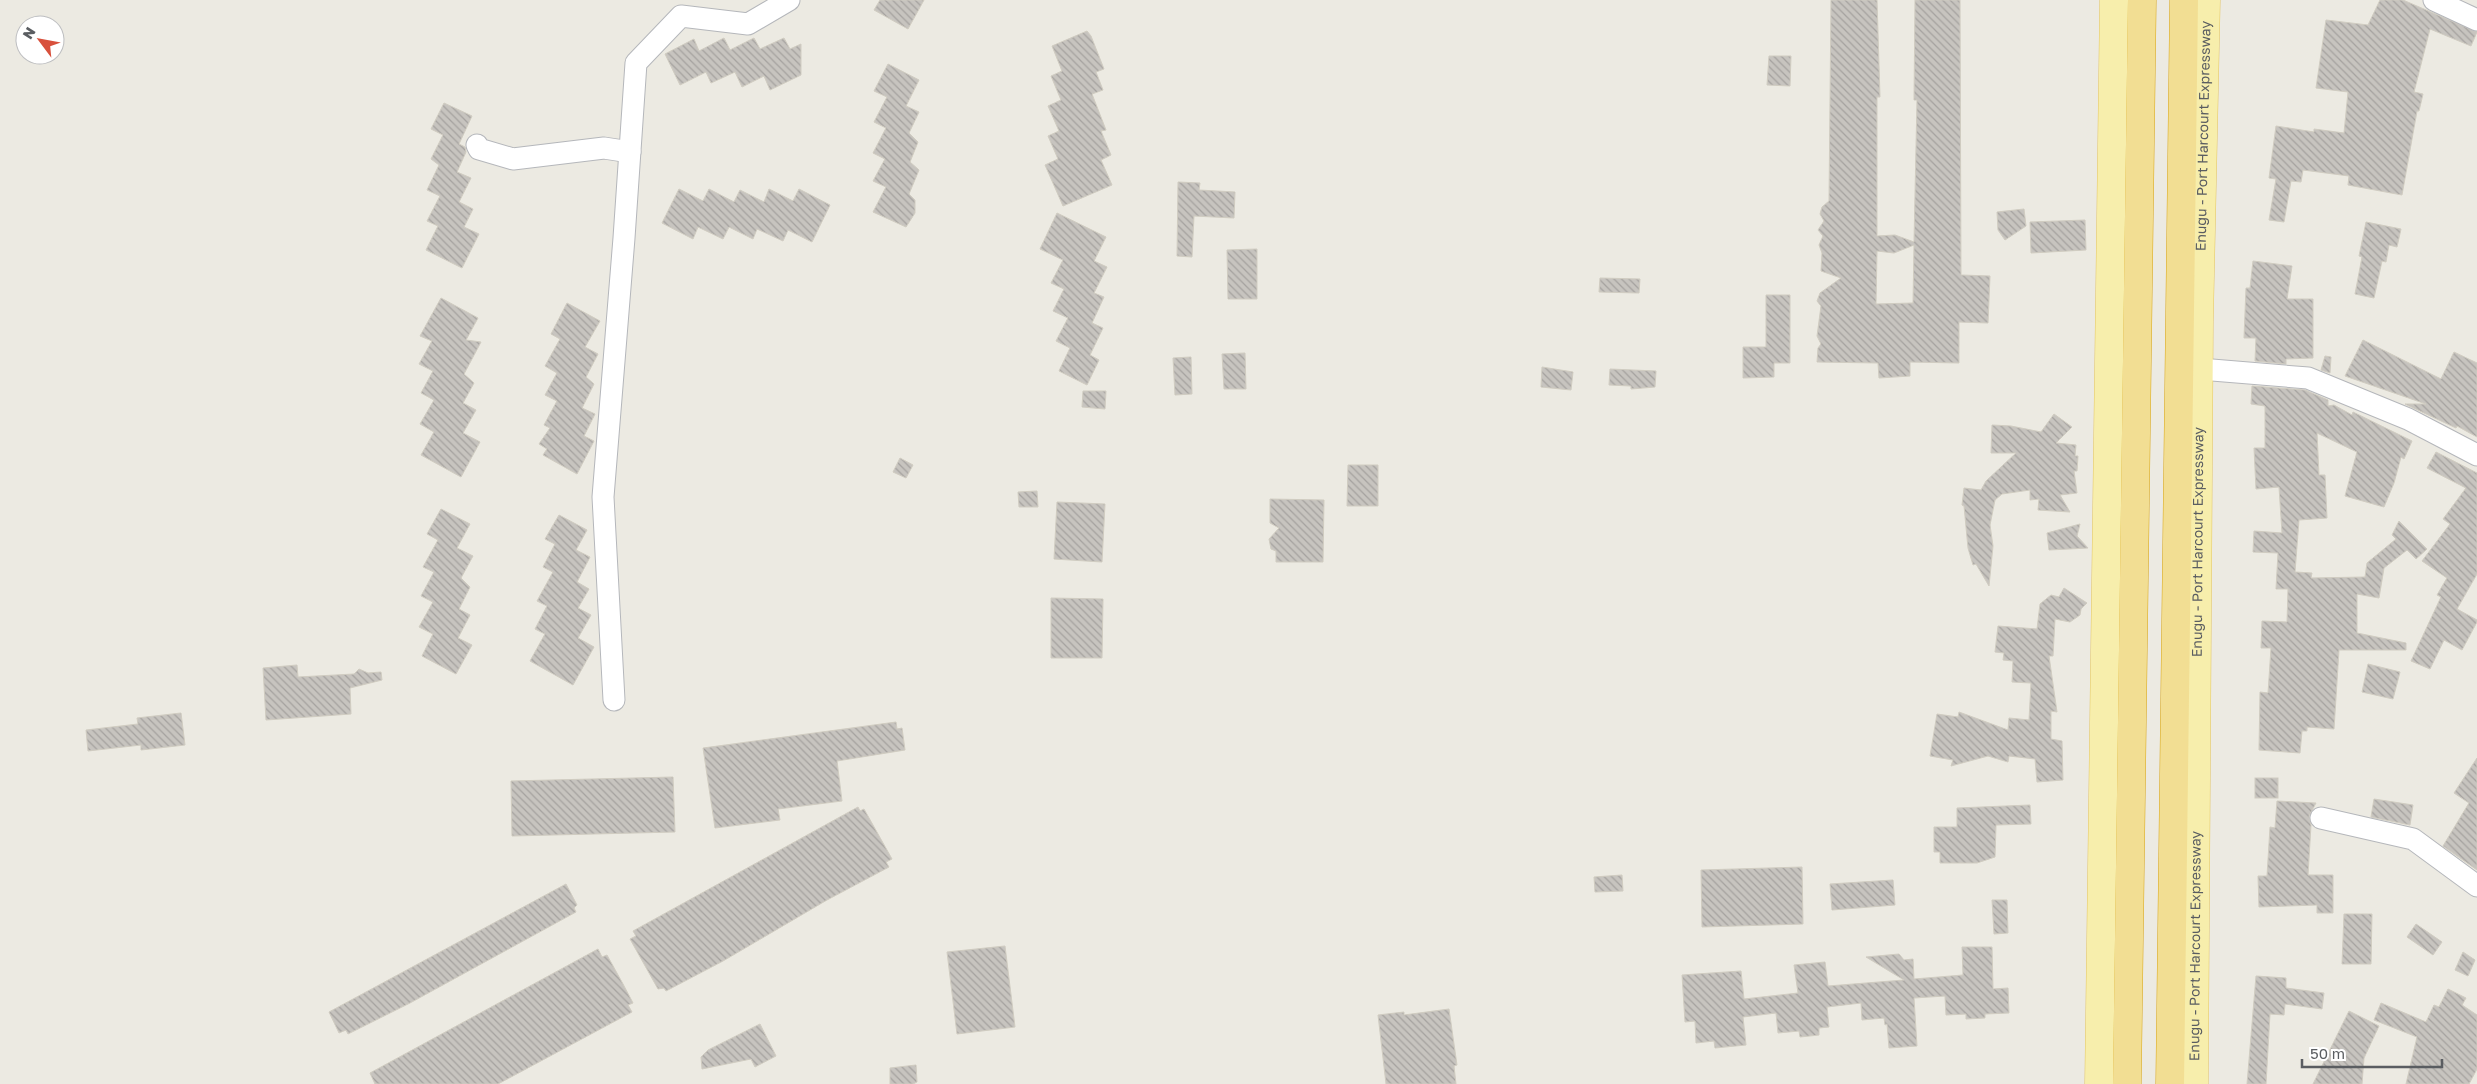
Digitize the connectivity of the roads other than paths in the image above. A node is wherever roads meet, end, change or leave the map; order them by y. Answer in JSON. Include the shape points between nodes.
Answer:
{"nodes":[{"id":1,"x":789,"y":0,"type":"edge"},
{"id":2,"x":2114,"y":0,"type":"edge"},
{"id":3,"x":2142,"y":0,"type":"edge"},
{"id":4,"x":2184,"y":0,"type":"edge"},
{"id":5,"x":2206,"y":0,"type":"edge"},
{"id":6,"x":2434,"y":0,"type":"edge"},
{"id":7,"x":2477,"y":20,"type":"edge"},
{"id":8,"x":477,"y":145,"type":"dead end"},
{"id":9,"x":630,"y":152,"type":"junction"},
{"id":10,"x":2200,"y":369,"type":"junction"},
{"id":11,"x":2477,"y":456,"type":"edge"},
{"id":12,"x":614,"y":700,"type":"dead end"},
{"id":13,"x":2321,"y":818,"type":"dead end"},
{"id":14,"x":2477,"y":886,"type":"edge"},
{"id":15,"x":2099,"y":1084,"type":"edge"},
{"id":16,"x":2127,"y":1084,"type":"edge"},
{"id":17,"x":2170,"y":1084,"type":"edge"},
{"id":18,"x":2194,"y":1084,"type":"edge"}],
"edges":[{"from":1,"to":9,"type":"street","via":[[748,24],[681,16],[636,63]]},
{"from":2,"to":15,"type":"main road"},
{"from":3,"to":16,"type":"highway"},
{"from":4,"to":17,"type":"highway","name":"Enugu - Port Harcourt Expressway"},
{"from":5,"to":10,"type":"main road","name":"Enugu - Port Harcourt Expressway"},
{"from":6,"to":7,"type":"street"},
{"from":8,"to":9,"type":"street","via":[[513,159],[604,148]]},
{"from":9,"to":12,"type":"street","via":[[603,497]]},
{"from":10,"to":11,"type":"street","via":[[2308,378],[2408,419]]},
{"from":10,"to":18,"type":"main road","name":"Enugu - Port Harcourt Expressway"},
{"from":13,"to":14,"type":"street","via":[[2413,839]]}]}
